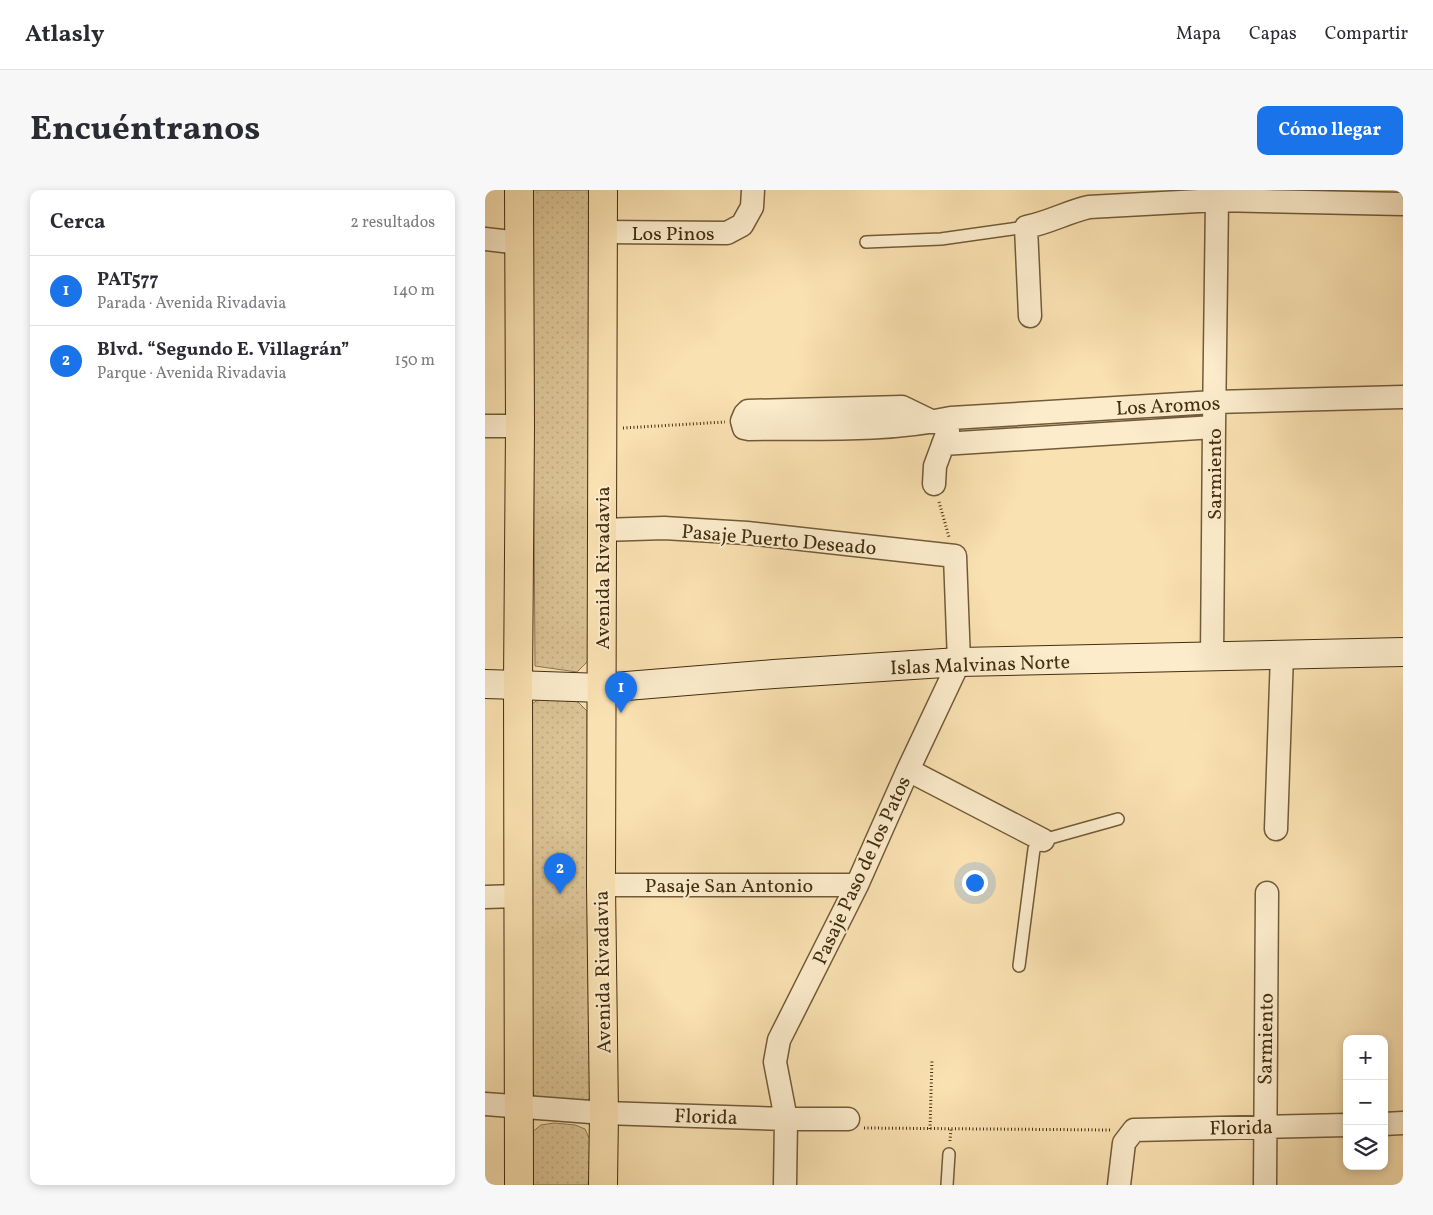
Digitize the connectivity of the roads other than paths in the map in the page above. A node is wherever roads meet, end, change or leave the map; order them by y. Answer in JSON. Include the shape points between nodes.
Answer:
{"nodes":[{"id":1,"x":519,"y":190,"type":"edge"},
{"id":2,"x":603,"y":190,"type":"edge"},
{"id":3,"x":753,"y":190,"type":"edge"},
{"id":4,"x":1254,"y":195,"type":"edge"},
{"id":5,"x":1217,"y":200,"type":"junction"},
{"id":6,"x":1403,"y":204,"type":"edge"},
{"id":7,"x":1026,"y":227,"type":"junction"},
{"id":8,"x":603,"y":232,"type":"junction"},
{"id":9,"x":485,"y":239,"type":"edge"},
{"id":10,"x":866,"y":242,"type":"dead end"},
{"id":11,"x":519,"y":243,"type":"junction"},
{"id":12,"x":1030,"y":316,"type":"dead end"},
{"id":13,"x":1403,"y":397,"type":"edge"},
{"id":14,"x":1214,"y":402,"type":"junction"},
{"id":15,"x":942,"y":420,"type":"junction"},
{"id":16,"x":742,"y":421,"type":"road end"},
{"id":17,"x":485,"y":426,"type":"edge"},
{"id":18,"x":520,"y":426,"type":"junction"},
{"id":19,"x":1214,"y":427,"type":"junction"},
{"id":20,"x":943,"y":444,"type":"junction"},
{"id":21,"x":934,"y":484,"type":"road end"},
{"id":22,"x":602,"y":530,"type":"junction"},
{"id":23,"x":955,"y":556,"type":"joint"},
{"id":24,"x":1403,"y":652,"type":"edge"},
{"id":25,"x":1282,"y":654,"type":"junction"},
{"id":26,"x":1213,"y":657,"type":"junction"},
{"id":27,"x":959,"y":662,"type":"junction"},
{"id":28,"x":485,"y":684,"type":"edge"},
{"id":29,"x":517,"y":684,"type":"junction"},
{"id":30,"x":602,"y":688,"type":"junction"},
{"id":31,"x":908,"y":770,"type":"junction"},
{"id":32,"x":1118,"y":819,"type":"dead end"},
{"id":33,"x":1276,"y":828,"type":"dead end"},
{"id":34,"x":1043,"y":840,"type":"junction"},
{"id":35,"x":601,"y":885,"type":"junction"},
{"id":36,"x":857,"y":885,"type":"junction"},
{"id":37,"x":1267,"y":893,"type":"dead end"},
{"id":38,"x":519,"y":896,"type":"junction"},
{"id":39,"x":485,"y":897,"type":"edge"},
{"id":40,"x":1019,"y":966,"type":"dead end"},
{"id":41,"x":485,"y":1104,"type":"edge"},
{"id":42,"x":519,"y":1106,"type":"junction"},
{"id":43,"x":603,"y":1113,"type":"junction"},
{"id":44,"x":786,"y":1119,"type":"junction"},
{"id":45,"x":848,"y":1120,"type":"road end"},
{"id":46,"x":1403,"y":1123,"type":"edge"},
{"id":47,"x":1388,"y":1124,"type":"edge"},
{"id":48,"x":1343,"y":1125,"type":"edge"},
{"id":49,"x":1265,"y":1127,"type":"junction"},
{"id":50,"x":949,"y":1154,"type":"dead end"},
{"id":51,"x":519,"y":1185,"type":"edge"},
{"id":52,"x":603,"y":1185,"type":"edge"},
{"id":53,"x":785,"y":1185,"type":"edge"},
{"id":54,"x":947,"y":1185,"type":"edge"},
{"id":55,"x":1119,"y":1185,"type":"edge"},
{"id":56,"x":1265,"y":1185,"type":"edge"}],
"edges":[{"from":1,"to":11,"type":"main road"},
{"from":2,"to":8,"type":"main road","name":"Avenida Rivadavia"},
{"from":3,"to":8,"type":"street","name":"Los Pinos","via":[[753,206],[742,225],[727,233]]},
{"from":4,"to":5,"type":"street"},
{"from":4,"to":6,"type":"street"},
{"from":5,"to":7,"type":"street","via":[[1089,207]]},
{"from":5,"to":14,"type":"street","name":"Sarmiento"},
{"from":7,"to":10,"type":"lane","via":[[941,239]]},
{"from":7,"to":12,"type":"street"},
{"from":8,"to":22,"type":"main road","name":"Avenida Rivadavia"},
{"from":9,"to":11,"type":"street"},
{"from":11,"to":18,"type":"main road"},
{"from":13,"to":14,"type":"street","name":"Los Aromos"},
{"from":14,"to":15,"type":"street","name":"Los Aromos"},
{"from":14,"to":19,"type":"street","name":"Sarmiento"},
{"from":15,"to":16,"type":"street","name":"Los Aromos","via":[[902,407],[749,411]]},
{"from":15,"to":20,"type":"street"},
{"from":17,"to":18,"type":"street"},
{"from":18,"to":29,"type":"main road"},
{"from":19,"to":20,"type":"street","name":"Los Aromos"},
{"from":19,"to":26,"type":"street","name":"Sarmiento"},
{"from":20,"to":21,"type":"street","via":[[935,466]]},
{"from":22,"to":23,"type":"street","name":"Pasaje Puerto Deseado","via":[[664,528],[747,533]]},
{"from":22,"to":30,"type":"main road","name":"Avenida Rivadavia"},
{"from":23,"to":27,"type":"street","name":"Pasaje Paso de los Patos"},
{"from":24,"to":25,"type":"street","name":"Islas Malvinas Norte"},
{"from":25,"to":26,"type":"street","name":"Islas Malvinas Norte"},
{"from":25,"to":33,"type":"street"},
{"from":26,"to":27,"type":"street","name":"Islas Malvinas Norte"},
{"from":27,"to":30,"type":"street","name":"Islas Malvinas Norte"},
{"from":27,"to":31,"type":"street","name":"Pasaje Paso de los Patos"},
{"from":28,"to":29,"type":"street","name":"Islas Malvinas Norte"},
{"from":29,"to":30,"type":"street","name":"Islas Malvinas Norte"},
{"from":29,"to":38,"type":"main road"},
{"from":30,"to":35,"type":"main road","name":"Avenida Rivadavia"},
{"from":31,"to":34,"type":"street"},
{"from":31,"to":36,"type":"street","name":"Pasaje Paso de los Patos"},
{"from":32,"to":34,"type":"lane"},
{"from":34,"to":40,"type":"lane","via":[[1034,849]]},
{"from":35,"to":36,"type":"street","name":"Pasaje San Antonio"},
{"from":35,"to":43,"type":"main road","name":"Avenida Rivadavia"},
{"from":36,"to":44,"type":"street","name":"Pasaje Paso de los Patos","via":[[779,1040],[775,1062]]},
{"from":37,"to":49,"type":"street","name":"Sarmiento"},
{"from":38,"to":39,"type":"street"},
{"from":38,"to":42,"type":"main road"},
{"from":41,"to":42,"type":"street","name":"Florida"},
{"from":42,"to":43,"type":"street","name":"Florida"},
{"from":42,"to":51,"type":"main road"},
{"from":43,"to":44,"type":"street","name":"Florida"},
{"from":43,"to":52,"type":"main road","name":"Avenida Rivadavia"},
{"from":44,"to":45,"type":"street","name":"Florida"},
{"from":44,"to":53,"type":"street","name":"Pasaje Paso de los Patos"},
{"from":46,"to":47,"type":"street"},
{"from":48,"to":49,"type":"street","name":"Florida"},
{"from":49,"to":55,"type":"street","name":"Florida","via":[[1135,1130],[1124,1143]]},
{"from":49,"to":56,"type":"street","name":"Sarmiento"},
{"from":50,"to":54,"type":"lane"}]}
